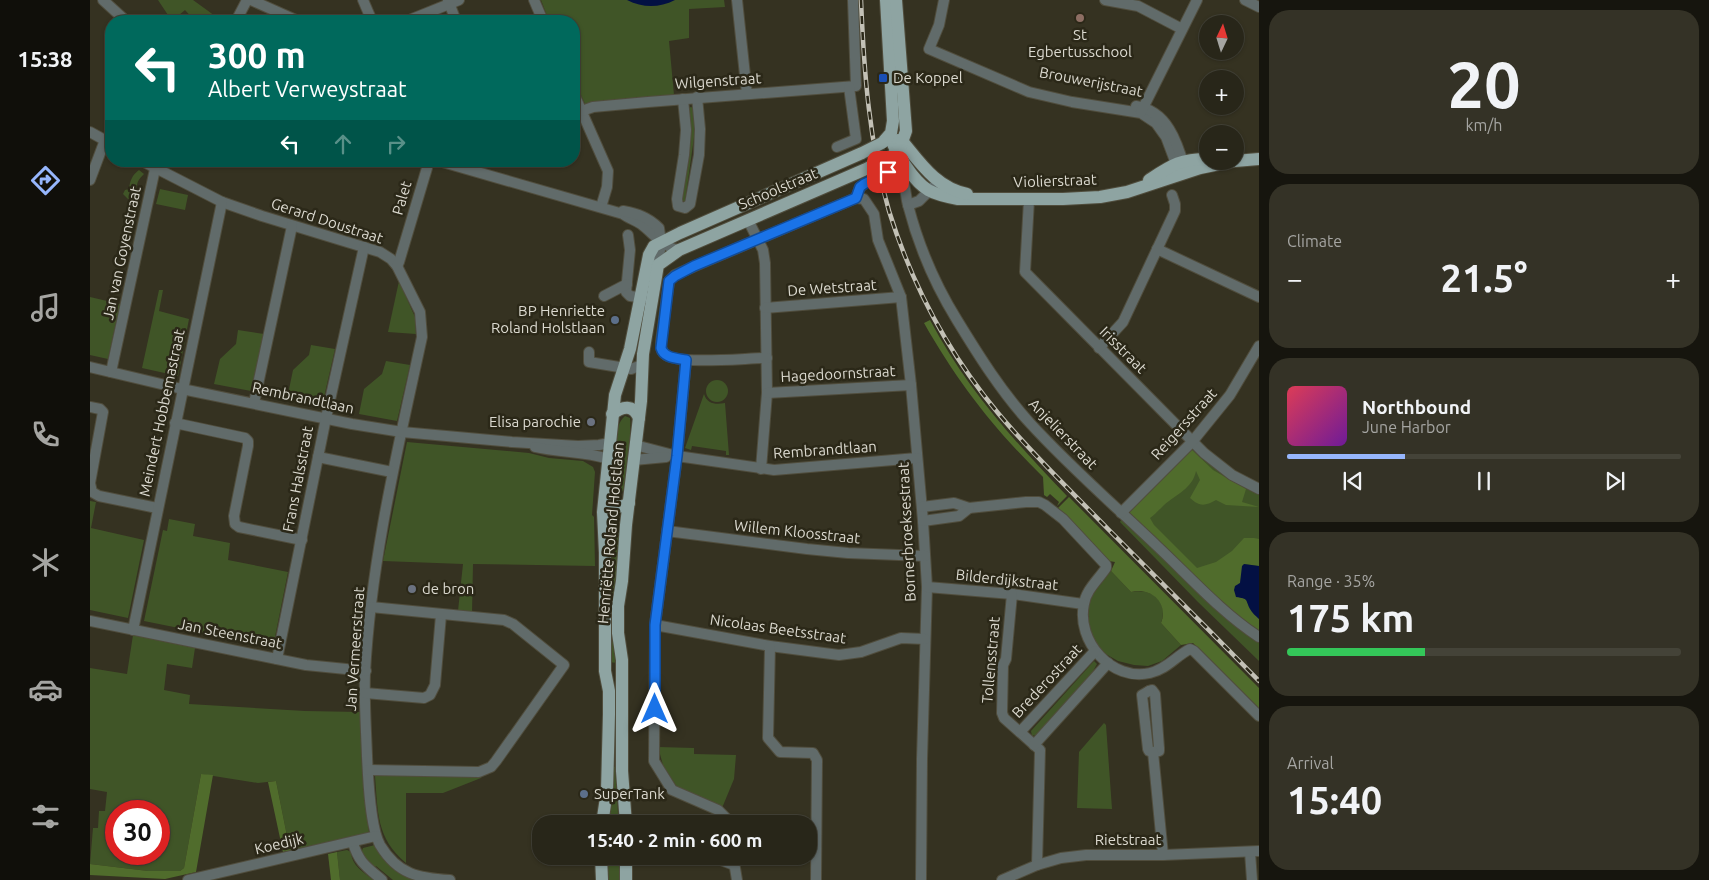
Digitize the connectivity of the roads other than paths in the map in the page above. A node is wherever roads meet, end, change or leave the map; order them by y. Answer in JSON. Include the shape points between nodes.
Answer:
{"nodes":[{"id":1,"x":103,"y":0,"type":"edge"},
{"id":2,"x":246,"y":0,"type":"edge"},
{"id":3,"x":250,"y":0,"type":"edge"},
{"id":4,"x":363,"y":0,"type":"edge"},
{"id":5,"x":534,"y":0,"type":"edge"},
{"id":6,"x":737,"y":0,"type":"edge"},
{"id":7,"x":853,"y":0,"type":"edge"},
{"id":8,"x":886,"y":0,"type":"edge"},
{"id":9,"x":896,"y":0,"type":"edge"},
{"id":10,"x":939,"y":0,"type":"edge"},
{"id":11,"x":944,"y":0,"type":"edge"},
{"id":12,"x":1105,"y":0,"type":"edge"},
{"id":13,"x":1197,"y":0,"type":"edge"},
{"id":14,"x":1245,"y":0,"type":"edge"},
{"id":15,"x":452,"y":1,"type":"edge"},
{"id":16,"x":1259,"y":7,"type":"edge"},
{"id":17,"x":119,"y":15,"type":"edge"},
{"id":18,"x":239,"y":15,"type":"edge"},
{"id":19,"x":284,"y":15,"type":"edge"},
{"id":20,"x":369,"y":15,"type":"edge"},
{"id":21,"x":420,"y":15,"type":"edge"},
{"id":22,"x":455,"y":15,"type":"edge"},
{"id":23,"x":540,"y":15,"type":"edge"},
{"id":24,"x":1182,"y":29,"type":"junction"},
{"id":25,"x":931,"y":42,"type":"junction"},
{"id":26,"x":853,"y":87,"type":"junction"},
{"id":27,"x":747,"y":94,"type":"junction"},
{"id":28,"x":697,"y":97,"type":"junction"},
{"id":29,"x":683,"y":98,"type":"junction"},
{"id":30,"x":580,"y":107,"type":"edge"},
{"id":31,"x":1142,"y":110,"type":"junction"},
{"id":32,"x":582,"y":111,"type":"junction"},
{"id":33,"x":90,"y":132,"type":"edge"},
{"id":34,"x":105,"y":140,"type":"edge"},
{"id":35,"x":885,"y":140,"type":"junction"},
{"id":36,"x":836,"y":147,"type":"dead end"},
{"id":37,"x":900,"y":147,"type":"junction"},
{"id":38,"x":105,"y":148,"type":"edge"},
{"id":39,"x":1199,"y":162,"type":"edge"},
{"id":40,"x":1199,"y":165,"type":"edge"},
{"id":41,"x":886,"y":166,"type":"junction"},
{"id":42,"x":151,"y":167,"type":"edge"},
{"id":43,"x":460,"y":167,"type":"edge"},
{"id":44,"x":427,"y":168,"type":"dead end"},
{"id":45,"x":1181,"y":168,"type":"junction"},
{"id":46,"x":155,"y":170,"type":"junction"},
{"id":47,"x":867,"y":175,"type":"junction"},
{"id":48,"x":90,"y":180,"type":"edge"},
{"id":49,"x":934,"y":186,"type":"junction"},
{"id":50,"x":1172,"y":195,"type":"dead end"},
{"id":51,"x":856,"y":198,"type":"junction"},
{"id":52,"x":1029,"y":200,"type":"junction"},
{"id":53,"x":222,"y":202,"type":"junction"},
{"id":54,"x":908,"y":205,"type":"junction"},
{"id":55,"x":604,"y":208,"type":"junction"},
{"id":56,"x":748,"y":220,"type":"junction"},
{"id":57,"x":292,"y":226,"type":"junction"},
{"id":58,"x":628,"y":235,"type":"dead end"},
{"id":59,"x":758,"y":239,"type":"junction"},
{"id":60,"x":661,"y":242,"type":"junction"},
{"id":61,"x":364,"y":247,"type":"junction"},
{"id":62,"x":1157,"y":249,"type":"junction"},
{"id":63,"x":677,"y":250,"type":"junction"},
{"id":64,"x":658,"y":265,"type":"junction"},
{"id":65,"x":397,"y":266,"type":"junction"},
{"id":66,"x":627,"y":284,"type":"junction"},
{"id":67,"x":604,"y":296,"type":"dead end"},
{"id":68,"x":901,"y":297,"type":"junction"},
{"id":69,"x":1259,"y":297,"type":"edge"},
{"id":70,"x":646,"y":298,"type":"junction"},
{"id":71,"x":765,"y":308,"type":"junction"},
{"id":72,"x":1259,"y":346,"type":"edge"},
{"id":73,"x":1099,"y":348,"type":"junction"},
{"id":74,"x":589,"y":352,"type":"dead end"},
{"id":75,"x":767,"y":358,"type":"junction"},
{"id":76,"x":686,"y":360,"type":"junction"},
{"id":77,"x":642,"y":365,"type":"junction"},
{"id":78,"x":90,"y":368,"type":"edge"},
{"id":79,"x":624,"y":368,"type":"junction"},
{"id":80,"x":111,"y":372,"type":"junction"},
{"id":81,"x":912,"y":385,"type":"junction"},
{"id":82,"x":182,"y":389,"type":"junction"},
{"id":83,"x":767,"y":393,"type":"junction"},
{"id":84,"x":254,"y":403,"type":"junction"},
{"id":85,"x":90,"y":407,"type":"edge"},
{"id":86,"x":612,"y":414,"type":"junction"},
{"id":87,"x":326,"y":418,"type":"junction"},
{"id":88,"x":639,"y":418,"type":"junction"},
{"id":89,"x":175,"y":423,"type":"junction"},
{"id":90,"x":402,"y":432,"type":"junction"},
{"id":91,"x":512,"y":442,"type":"junction"},
{"id":92,"x":1192,"y":442,"type":"junction"},
{"id":93,"x":610,"y":443,"type":"junction"},
{"id":94,"x":636,"y":445,"type":"junction"},
{"id":95,"x":677,"y":456,"type":"junction"},
{"id":96,"x":318,"y":457,"type":"junction"},
{"id":97,"x":917,"y":458,"type":"junction"},
{"id":98,"x":608,"y":459,"type":"junction"},
{"id":99,"x":634,"y":460,"type":"junction"},
{"id":100,"x":761,"y":469,"type":"junction"},
{"id":101,"x":392,"y":472,"type":"junction"},
{"id":102,"x":1259,"y":489,"type":"edge"},
{"id":103,"x":605,"y":495,"type":"junction"},
{"id":104,"x":629,"y":502,"type":"junction"},
{"id":105,"x":922,"y":507,"type":"junction"},
{"id":106,"x":157,"y":508,"type":"junction"},
{"id":107,"x":969,"y":508,"type":"junction"},
{"id":108,"x":1120,"y":513,"type":"junction"},
{"id":109,"x":923,"y":521,"type":"junction"},
{"id":110,"x":667,"y":531,"type":"junction"},
{"id":111,"x":302,"y":540,"type":"junction"},
{"id":112,"x":925,"y":556,"type":"junction"},
{"id":113,"x":927,"y":587,"type":"junction"},
{"id":114,"x":1012,"y":594,"type":"junction"},
{"id":115,"x":1084,"y":604,"type":"junction"},
{"id":116,"x":371,"y":607,"type":"junction"},
{"id":117,"x":441,"y":615,"type":"junction"},
{"id":118,"x":90,"y":621,"type":"edge"},
{"id":119,"x":655,"y":625,"type":"junction"},
{"id":120,"x":133,"y":630,"type":"junction"},
{"id":121,"x":1259,"y":636,"type":"edge"},
{"id":122,"x":925,"y":639,"type":"junction"},
{"id":123,"x":770,"y":646,"type":"junction"},
{"id":124,"x":1095,"y":651,"type":"junction"},
{"id":125,"x":277,"y":658,"type":"junction"},
{"id":126,"x":1108,"y":663,"type":"junction"},
{"id":127,"x":366,"y":670,"type":"junction"},
{"id":128,"x":1149,"y":673,"type":"junction"},
{"id":129,"x":365,"y":693,"type":"junction"},
{"id":130,"x":1259,"y":716,"type":"edge"},
{"id":131,"x":1020,"y":732,"type":"junction"},
{"id":132,"x":1034,"y":745,"type":"junction"},
{"id":133,"x":368,"y":770,"type":"junction"},
{"id":134,"x":603,"y":815,"type":"edge"},
{"id":135,"x":625,"y":815,"type":"edge"},
{"id":136,"x":722,"y":815,"type":"edge"},
{"id":137,"x":376,"y":836,"type":"junction"},
{"id":138,"x":353,"y":843,"type":"junction"},
{"id":139,"x":1254,"y":851,"type":"edge"},
{"id":140,"x":1163,"y":855,"type":"junction"},
{"id":141,"x":601,"y":865,"type":"edge"},
{"id":142,"x":626,"y":865,"type":"edge"},
{"id":143,"x":735,"y":865,"type":"edge"},
{"id":144,"x":1038,"y":865,"type":"junction"},
{"id":145,"x":422,"y":879,"type":"edge"},
{"id":146,"x":188,"y":880,"type":"edge"},
{"id":147,"x":382,"y":880,"type":"edge"},
{"id":148,"x":450,"y":880,"type":"edge"},
{"id":149,"x":602,"y":880,"type":"edge"},
{"id":150,"x":626,"y":880,"type":"edge"},
{"id":151,"x":737,"y":880,"type":"edge"},
{"id":152,"x":816,"y":880,"type":"edge"},
{"id":153,"x":921,"y":880,"type":"edge"},
{"id":154,"x":1002,"y":880,"type":"edge"},
{"id":155,"x":1252,"y":880,"type":"edge"}],
"edges":[{"from":1,"to":17,"type":"street"},
{"from":2,"to":18,"type":"street"},
{"from":3,"to":19,"type":"street"},
{"from":4,"to":20,"type":"street"},
{"from":5,"to":23,"type":"street"},
{"from":6,"to":27,"type":"street"},
{"from":7,"to":26,"type":"street"},
{"from":8,"to":35,"type":"main road","via":[[893,121]]},
{"from":9,"to":37,"type":"main road","via":[[906,131]]},
{"from":10,"to":25,"type":"street"},
{"from":11,"to":25,"type":"street","via":[[939,25]]},
{"from":12,"to":24,"type":"street","via":[[1138,6]]},
{"from":13,"to":24,"type":"street"},
{"from":14,"to":16,"type":"street"},
{"from":15,"to":21,"type":"street"},
{"from":15,"to":22,"type":"street"},
{"from":24,"to":31,"type":"street"},
{"from":25,"to":31,"type":"street","name":"Brouwerijstraat","via":[[1029,92],[1072,102]]},
{"from":26,"to":27,"type":"street","name":"Wilgenstraat"},
{"from":26,"to":36,"type":"street","via":[[856,139]]},
{"from":27,"to":28,"type":"street","name":"Wilgenstraat"},
{"from":28,"to":29,"type":"street","name":"Wilgenstraat"},
{"from":28,"to":29,"type":"street","via":[[699,155],[690,204],[685,208],[678,206],[677,200],[686,130]]},
{"from":29,"to":32,"type":"street","name":"Wilgenstraat","via":[[593,106]]},
{"from":30,"to":32,"type":"street"},
{"from":31,"to":45,"type":"street","name":"Brouwerijstraat","via":[[1157,114],[1168,126]]},
{"from":32,"to":55,"type":"street","via":[[608,171]]},
{"from":33,"to":34,"type":"street"},
{"from":35,"to":37,"type":"main road","name":"Violierstraat"},
{"from":35,"to":60,"type":"main road","name":"Schoolstraat","bridge":true},
{"from":37,"to":41,"type":"main road","name":"Schoolstraat"},
{"from":37,"to":49,"type":"main road","name":"Violierstraat","via":[[922,185]]},
{"from":38,"to":48,"type":"street"},
{"from":39,"to":45,"type":"main road","name":"Violierstraat"},
{"from":40,"to":45,"type":"main road","name":"Violierstraat"},
{"from":41,"to":47,"type":"main road","name":"Schoolstraat","bridge":true},
{"from":41,"to":54,"type":"street","name":"Anjelierstraat","via":[[902,177]]},
{"from":42,"to":46,"type":"street","name":"Gerard Doustraat"},
{"from":43,"to":55,"type":"street"},
{"from":44,"to":65,"type":"street","name":"Palet"},
{"from":45,"to":52,"type":"main road","name":"Violierstraat","via":[[1127,192],[1100,197]]},
{"from":46,"to":53,"type":"street","name":"Gerard Doustraat"},
{"from":46,"to":80,"type":"street","name":"Jan van Goyenstraat"},
{"from":47,"to":51,"type":"street","name":"Schoolstraat"},
{"from":47,"to":56,"type":"main road","name":"Schoolstraat"},
{"from":49,"to":52,"type":"main road","name":"Violierstraat","via":[[943,196],[958,199]]},
{"from":49,"to":54,"type":"street","via":[[919,201]]},
{"from":50,"to":62,"type":"street","via":[[1175,210]]},
{"from":51,"to":59,"type":"street"},
{"from":51,"to":68,"type":"street","name":"Bornerbroeksestraat","via":[[864,199],[874,214],[878,240]]},
{"from":52,"to":73,"type":"street","name":"Irisstraat","via":[[1025,272]]},
{"from":53,"to":57,"type":"street","name":"Gerard Doustraat"},
{"from":53,"to":82,"type":"street","name":"Meindert Hobbemastraat"},
{"from":54,"to":108,"type":"street","name":"Anjelierstraat","via":[[923,250],[954,315],[1000,387],[1028,421]]},
{"from":55,"to":60,"type":"street","via":[[641,224]]},
{"from":56,"to":59,"type":"street"},
{"from":56,"to":63,"type":"main road","name":"Schoolstraat"},
{"from":57,"to":61,"type":"street","name":"Gerard Doustraat"},
{"from":57,"to":84,"type":"street"},
{"from":58,"to":66,"type":"street"},
{"from":59,"to":71,"type":"street","via":[[765,263]]},
{"from":59,"to":76,"type":"street","via":[[670,279],[662,352]]},
{"from":60,"to":63,"type":"street"},
{"from":60,"to":64,"type":"street"},
{"from":60,"to":70,"type":"main road","name":"Henriëtte Roland Holstlaan","via":[[649,255]]},
{"from":61,"to":65,"type":"street","name":"Gerard Doustraat","via":[[380,252]]},
{"from":61,"to":87,"type":"street","name":"Frans Halsstraat"},
{"from":62,"to":69,"type":"street"},
{"from":62,"to":73,"type":"street","via":[[1123,322]]},
{"from":63,"to":64,"type":"main road"},
{"from":64,"to":70,"type":"main road","name":"Henriëtte Roland Holstlaan"},
{"from":65,"to":90,"type":"street","name":"Gerard Doustraat","via":[[420,312],[422,324],[422,338]]},
{"from":66,"to":67,"type":"street"},
{"from":66,"to":70,"type":"street","via":[[626,292],[630,296]]},
{"from":68,"to":71,"type":"street","name":"De Wetstraat"},
{"from":68,"to":81,"type":"street","name":"Bornerbroeksestraat"},
{"from":70,"to":77,"type":"main road","name":"Henriëtte Roland Holstlaan"},
{"from":70,"to":79,"type":"main road","name":"Henriëtte Roland Holstlaan"},
{"from":71,"to":75,"type":"street"},
{"from":72,"to":92,"type":"street","name":"Reigersstraat","via":[[1230,395]]},
{"from":73,"to":92,"type":"street","name":"Irisstraat"},
{"from":74,"to":79,"type":"street","via":[[590,362]]},
{"from":75,"to":76,"type":"street"},
{"from":75,"to":83,"type":"street"},
{"from":76,"to":95,"type":"street"},
{"from":77,"to":79,"type":"street","via":[[635,369]]},
{"from":77,"to":88,"type":"main road","name":"Henriëtte Roland Holstlaan"},
{"from":78,"to":80,"type":"street","name":"Rembrandtlaan"},
{"from":79,"to":86,"type":"main road","name":"Henriëtte Roland Holstlaan"},
{"from":80,"to":82,"type":"street","name":"Rembrandtlaan"},
{"from":81,"to":83,"type":"street","name":"Hagedoornstraat"},
{"from":81,"to":97,"type":"street","name":"Bornerbroeksestraat"},
{"from":82,"to":84,"type":"street","name":"Rembrandtlaan"},
{"from":82,"to":89,"type":"street","name":"Meindert Hobbemastraat"},
{"from":83,"to":100,"type":"street"},
{"from":84,"to":87,"type":"street","name":"Rembrandtlaan"},
{"from":85,"to":106,"type":"street","via":[[103,412],[90,483],[92,492]]},
{"from":86,"to":88,"type":"main road","via":[[629,407]]},
{"from":86,"to":93,"type":"main road","name":"Henriëtte Roland Holstlaan"},
{"from":87,"to":90,"type":"street","name":"Rembrandtlaan"},
{"from":87,"to":96,"type":"street","name":"Frans Halsstraat"},
{"from":88,"to":94,"type":"main road","name":"Henriëtte Roland Holstlaan"},
{"from":89,"to":106,"type":"street","name":"Meindert Hobbemastraat"},
{"from":89,"to":111,"type":"street","via":[[245,438],[248,446],[234,516],[236,524]]},
{"from":90,"to":91,"type":"street","name":"Rembrandtlaan"},
{"from":90,"to":101,"type":"street","name":"Jan Vermeerstraat"},
{"from":91,"to":93,"type":"street","name":"Rembrandtlaan","via":[[578,446]]},
{"from":91,"to":98,"type":"street","name":"Rembrandtlaan"},
{"from":92,"to":102,"type":"street","name":"Irisstraat","via":[[1220,467]]},
{"from":92,"to":108,"type":"street","name":"Reigersstraat"},
{"from":93,"to":98,"type":"main road","name":"Henriëtte Roland Holstlaan"},
{"from":94,"to":95,"type":"street","name":"Rembrandtlaan"},
{"from":94,"to":99,"type":"main road","name":"Henriëtte Roland Holstlaan"},
{"from":95,"to":99,"type":"street","name":"Rembrandtlaan"},
{"from":95,"to":100,"type":"street","name":"Rembrandtlaan"},
{"from":95,"to":110,"type":"street"},
{"from":96,"to":101,"type":"street"},
{"from":96,"to":111,"type":"street","name":"Frans Halsstraat"},
{"from":97,"to":100,"type":"street","name":"Rembrandtlaan","via":[[783,470]]},
{"from":97,"to":105,"type":"street","name":"Bornerbroeksestraat"},
{"from":98,"to":103,"type":"main road","name":"Henriëtte Roland Holstlaan"},
{"from":99,"to":104,"type":"main road","name":"Henriëtte Roland Holstlaan"},
{"from":101,"to":116,"type":"street","name":"Jan Vermeerstraat"},
{"from":103,"to":104,"type":"main road","via":[[616,507]]},
{"from":103,"to":134,"type":"main road","name":"Henriëtte Roland Holstlaan","via":[[605,672],[609,714]]},
{"from":104,"to":135,"type":"main road","name":"Henriëtte Roland Holstlaan","via":[[618,606]]},
{"from":105,"to":107,"type":"street","via":[[954,504]]},
{"from":105,"to":109,"type":"street","name":"Bornerbroeksestraat"},
{"from":106,"to":120,"type":"street","name":"Meindert Hobbemastraat"},
{"from":107,"to":109,"type":"street","via":[[959,516]]},
{"from":107,"to":115,"type":"street","via":[[1039,502],[1056,514],[1106,565]]},
{"from":108,"to":121,"type":"street","name":"Anjelierstraat","via":[[1208,595]]},
{"from":109,"to":112,"type":"street","name":"Bornerbroeksestraat"},
{"from":110,"to":112,"type":"street","name":"Willem Kloosstraat","via":[[848,553]]},
{"from":110,"to":119,"type":"street"},
{"from":111,"to":125,"type":"street","name":"Frans Halsstraat"},
{"from":112,"to":113,"type":"street","name":"Bornerbroeksestraat"},
{"from":113,"to":114,"type":"street","name":"Bilderdijkstraat"},
{"from":113,"to":122,"type":"street","name":"Bornerbroeksestraat"},
{"from":114,"to":115,"type":"street","name":"Bilderdijkstraat"},
{"from":114,"to":131,"type":"street","name":"Tollensstraat","via":[[1003,665],[1002,713]]},
{"from":115,"to":124,"type":"street","via":[[1083,624]]},
{"from":116,"to":117,"type":"street"},
{"from":116,"to":127,"type":"street","name":"Jan Vermeerstraat"},
{"from":117,"to":129,"type":"street","via":[[435,685],[430,695],[424,698]]},
{"from":117,"to":133,"type":"street","via":[[504,620],[564,665],[496,761],[486,770]]},
{"from":118,"to":120,"type":"street","name":"Jan Steenstraat"},
{"from":119,"to":123,"type":"street","name":"Nicolaas Beetsstraat"},
{"from":119,"to":136,"type":"street","via":[[654,761],[672,790]]},
{"from":120,"to":125,"type":"street","name":"Jan Steenstraat"},
{"from":122,"to":123,"type":"street","name":"Nicolaas Beetsstraat","via":[[901,638],[851,655]]},
{"from":122,"to":153,"type":"street","name":"Bornerbroeksestraat"},
{"from":123,"to":152,"type":"street","via":[[768,738],[780,752],[813,753],[817,760]]},
{"from":124,"to":126,"type":"street"},
{"from":124,"to":131,"type":"street","name":"Brederostraat"},
{"from":125,"to":127,"type":"street","name":"Jan Steenstraat","via":[[306,665]]},
{"from":126,"to":128,"type":"street","via":[[1128,672]]},
{"from":126,"to":132,"type":"street"},
{"from":127,"to":129,"type":"street","name":"Jan Vermeerstraat"},
{"from":128,"to":130,"type":"street","via":[[1163,668],[1190,649]]},
{"from":128,"to":140,"type":"street","via":[[1149,691],[1155,694],[1159,751],[1153,752]]},
{"from":129,"to":133,"type":"street","name":"Jan Vermeerstraat"},
{"from":131,"to":132,"type":"street","name":"Tollensstraat"},
{"from":132,"to":144,"type":"street","via":[[1040,750]]},
{"from":133,"to":137,"type":"street","name":"Jan Vermeerstraat"},
{"from":137,"to":138,"type":"street","name":"Koedijk"},
{"from":137,"to":145,"type":"street","name":"Jan Vermeerstraat","via":[[396,865]]},
{"from":138,"to":146,"type":"street","name":"Koedijk"},
{"from":138,"to":147,"type":"street","via":[[361,862]]},
{"from":139,"to":140,"type":"street","name":"Rietstraat"},
{"from":139,"to":155,"type":"street"},
{"from":140,"to":144,"type":"street","name":"Rietstraat","via":[[1086,855]]},
{"from":141,"to":149,"type":"main road"},
{"from":142,"to":150,"type":"main road"},
{"from":143,"to":151,"type":"street"},
{"from":144,"to":154,"type":"street","name":"Rietstraat"},
{"from":145,"to":148,"type":"street","name":"Jan Vermeerstraat"}]}
